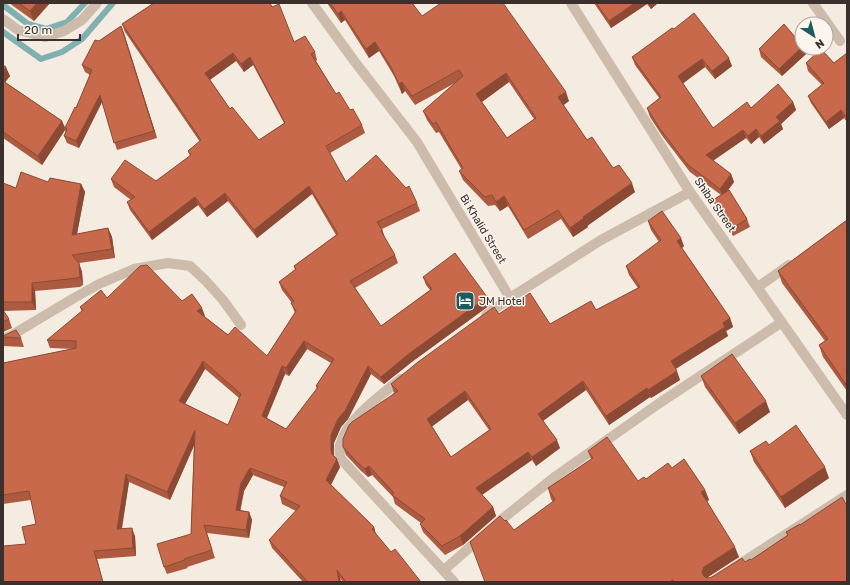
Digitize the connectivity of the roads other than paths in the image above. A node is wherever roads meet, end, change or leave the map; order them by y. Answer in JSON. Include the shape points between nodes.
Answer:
{"nodes":[{"id":1,"x":97,"y":3,"type":"edge"},
{"id":2,"x":312,"y":3,"type":"edge"},
{"id":3,"x":571,"y":3,"type":"edge"},
{"id":4,"x":813,"y":3,"type":"edge"},
{"id":5,"x":3,"y":19,"type":"edge"},
{"id":6,"x":840,"y":41,"type":"dead end"},
{"id":7,"x":690,"y":192,"type":"junction"},
{"id":8,"x":796,"y":260,"type":"edge"},
{"id":9,"x":758,"y":287,"type":"junction"},
{"id":10,"x":510,"y":298,"type":"junction"},
{"id":11,"x":479,"y":320,"type":"edge"},
{"id":12,"x":782,"y":322,"type":"junction"},
{"id":13,"x":241,"y":325,"type":"dead end"},
{"id":14,"x":3,"y":339,"type":"edge"},
{"id":15,"x":411,"y":371,"type":"edge"},
{"id":16,"x":847,"y":415,"type":"edge"},
{"id":17,"x":847,"y":495,"type":"edge"},
{"id":18,"x":444,"y":570,"type":"junction"},
{"id":19,"x":454,"y":582,"type":"edge"},
{"id":20,"x":712,"y":582,"type":"edge"}],
"edges":[{"from":1,"to":5,"type":"street","via":[[82,20],[64,31],[45,37],[18,30]]},
{"from":2,"to":10,"type":"street","name":"Bi Khalid Street","via":[[417,142]]},
{"from":3,"to":7,"type":"street","name":"Shiba Street"},
{"from":4,"to":6,"type":"street"},
{"from":7,"to":9,"type":"street","name":"Shiba Street"},
{"from":7,"to":10,"type":"street","via":[[601,240]]},
{"from":8,"to":9,"type":"street"},
{"from":9,"to":12,"type":"street","name":"Shiba Street"},
{"from":10,"to":11,"type":"street"},
{"from":12,"to":16,"type":"street","name":"Shiba Street"},
{"from":12,"to":18,"type":"street","via":[[658,404],[556,476]]},
{"from":13,"to":14,"type":"street","via":[[218,295],[190,266],[168,263],[134,269],[99,284]]},
{"from":15,"to":18,"type":"street","via":[[360,414],[347,430],[340,446],[340,458]]},
{"from":17,"to":20,"type":"street"},
{"from":18,"to":19,"type":"street"}]}
